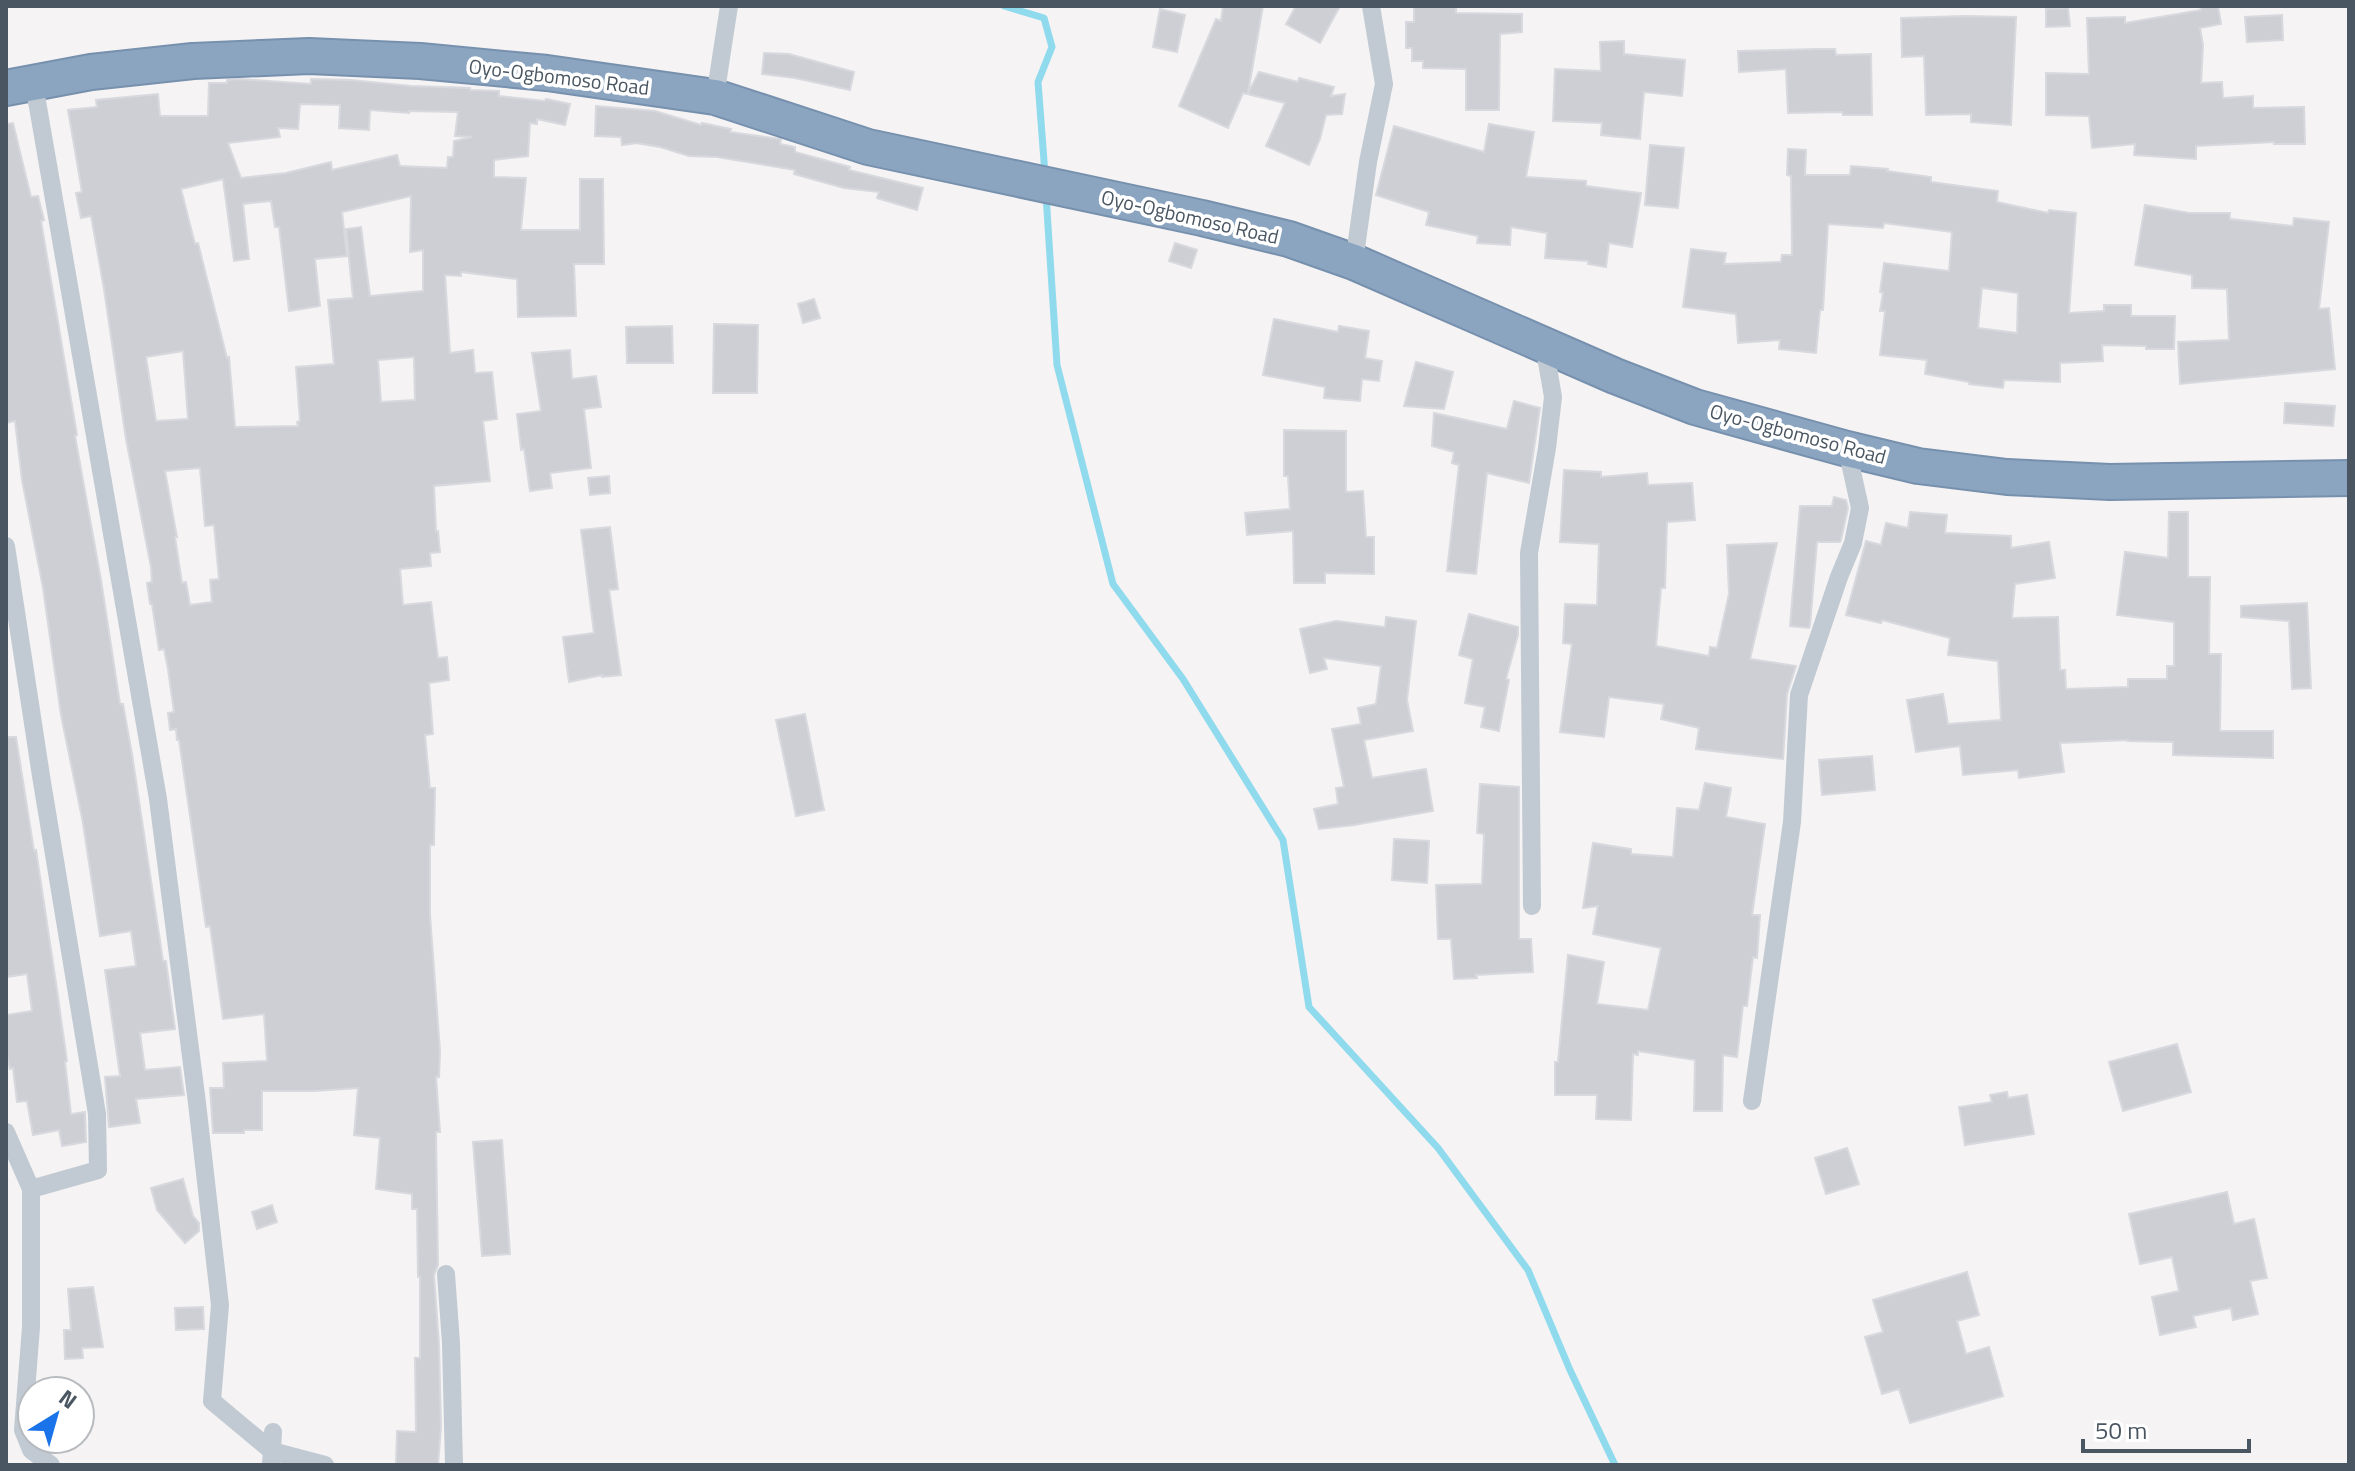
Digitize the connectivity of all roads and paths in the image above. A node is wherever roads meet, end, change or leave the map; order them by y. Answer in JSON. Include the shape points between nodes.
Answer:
{"nodes":[{"id":1,"x":729,"y":6,"type":"edge"},
{"id":2,"x":1371,"y":6,"type":"edge"},
{"id":3,"x":20,"y":86,"type":"edge"},
{"id":4,"x":715,"y":97,"type":"junction"},
{"id":5,"x":1354,"y":262,"type":"junction"},
{"id":6,"x":1544,"y":345,"type":"junction"},
{"id":7,"x":1847,"y":449,"type":"junction"},
{"id":8,"x":2349,"y":478,"type":"edge"},
{"id":9,"x":6,"y":546,"type":"edge"},
{"id":10,"x":1532,"y":906,"type":"dead end"},
{"id":11,"x":1752,"y":1101,"type":"dead end"},
{"id":12,"x":6,"y":1132,"type":"edge"},
{"id":13,"x":31,"y":1189,"type":"junction"},
{"id":14,"x":446,"y":1274,"type":"dead end"},
{"id":15,"x":272,"y":1450,"type":"edge"},
{"id":16,"x":27,"y":1457,"type":"edge"},
{"id":17,"x":51,"y":1465,"type":"edge"},
{"id":18,"x":325,"y":1465,"type":"edge"},
{"id":19,"x":454,"y":1465,"type":"edge"}],
"edges":[{"from":1,"to":4,"type":"street"},
{"from":2,"to":5,"type":"street","via":[[1384,84]]},
{"from":3,"to":4,"type":"highway","name":"Oyo-Ogbomoso Road","via":[[193,61],[309,56],[547,73]]},
{"from":3,"to":15,"type":"street","via":[[158,799],[220,1305],[212,1401]]},
{"from":4,"to":5,"type":"highway","name":"Oyo-Ogbomoso Road","via":[[868,147],[1202,218],[1289,239]]},
{"from":5,"to":6,"type":"highway","name":"Oyo-Ogbomoso Road"},
{"from":6,"to":7,"type":"highway","name":"Oyo-Ogbomoso Road","via":[[1695,407]]},
{"from":6,"to":10,"type":"street","via":[[1553,397],[1529,553]]},
{"from":7,"to":8,"type":"highway","name":"Oyo-Ogbomoso Road","via":[[1918,466],[2007,477],[2110,482]]},
{"from":7,"to":11,"type":"street","via":[[1860,508],[1853,543],[1799,695],[1792,822]]},
{"from":9,"to":13,"type":"street","via":[[97,1114],[98,1170]]},
{"from":12,"to":13,"type":"street"},
{"from":13,"to":16,"type":"street","via":[[31,1327],[23,1430]]},
{"from":14,"to":19,"type":"street"},
{"from":15,"to":18,"type":"street"},
{"from":16,"to":17,"type":"street"}]}
